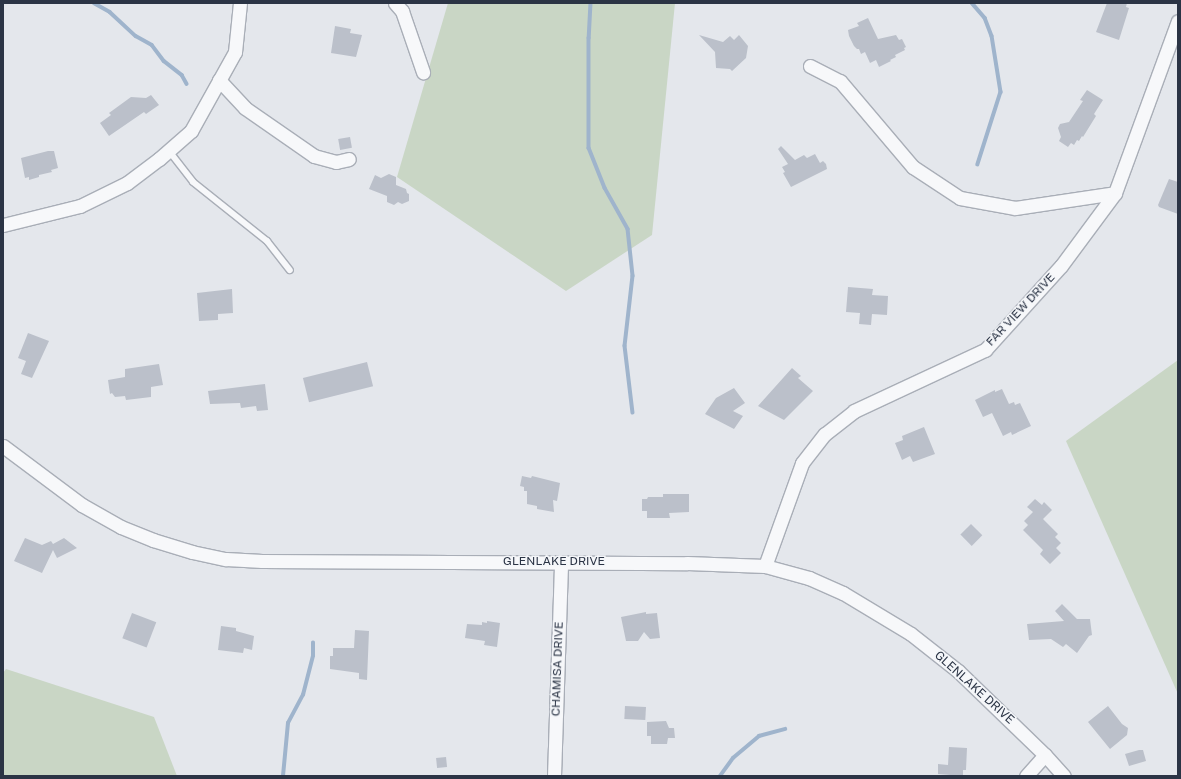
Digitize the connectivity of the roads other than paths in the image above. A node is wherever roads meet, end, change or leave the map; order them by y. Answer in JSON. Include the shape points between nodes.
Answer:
{"nodes":[{"id":1,"x":240,"y":3,"type":"edge"},
{"id":2,"x":395,"y":3,"type":"edge"},
{"id":3,"x":1178,"y":21,"type":"edge"},
{"id":4,"x":810,"y":66,"type":"dead end"},
{"id":5,"x":423,"y":72,"type":"dead end"},
{"id":6,"x":219,"y":80,"type":"junction"},
{"id":7,"x":168,"y":151,"type":"junction"},
{"id":8,"x":349,"y":159,"type":"dead end"},
{"id":9,"x":1115,"y":194,"type":"junction"},
{"id":10,"x":3,"y":225,"type":"edge"},
{"id":11,"x":290,"y":270,"type":"dead end"},
{"id":12,"x":3,"y":446,"type":"edge"},
{"id":13,"x":561,"y":562,"type":"junction"},
{"id":14,"x":765,"y":566,"type":"junction"},
{"id":15,"x":1046,"y":755,"type":"junction"},
{"id":16,"x":554,"y":776,"type":"edge"},
{"id":17,"x":1026,"y":776,"type":"edge"},
{"id":18,"x":1064,"y":776,"type":"edge"}],
"edges":[{"from":1,"to":6,"type":"street","via":[[235,52]]},
{"from":2,"to":5,"type":"street","via":[[402,11]]},
{"from":3,"to":9,"type":"street","name":"FAR VIEW DRIVE"},
{"from":4,"to":9,"type":"street","via":[[840,81],[913,167],[960,198],[1015,208]]},
{"from":6,"to":7,"type":"street","via":[[191,131]]},
{"from":6,"to":8,"type":"street","via":[[245,108],[314,156],[336,162]]},
{"from":7,"to":10,"type":"street","via":[[127,183],[80,206]]},
{"from":7,"to":11,"type":"lane","via":[[193,182],[267,241]]},
{"from":9,"to":14,"type":"street","name":"FAR VIEW DRIVE","via":[[1061,266],[985,350],[854,411],[825,434],[802,463]]},
{"from":12,"to":13,"type":"street","name":"GLENLAKE DRIVE","via":[[82,505],[121,527],[192,552],[226,559],[262,561]]},
{"from":13,"to":14,"type":"street","name":"GLENLAKE DRIVE"},
{"from":13,"to":16,"type":"street","name":"CHAMISA DRIVE"},
{"from":14,"to":15,"type":"street","name":"GLENLAKE DRIVE","via":[[809,578],[843,593],[911,634],[958,671]]},
{"from":15,"to":17,"type":"street"},
{"from":15,"to":18,"type":"street","name":"GLENLAKE DRIVE"}]}
